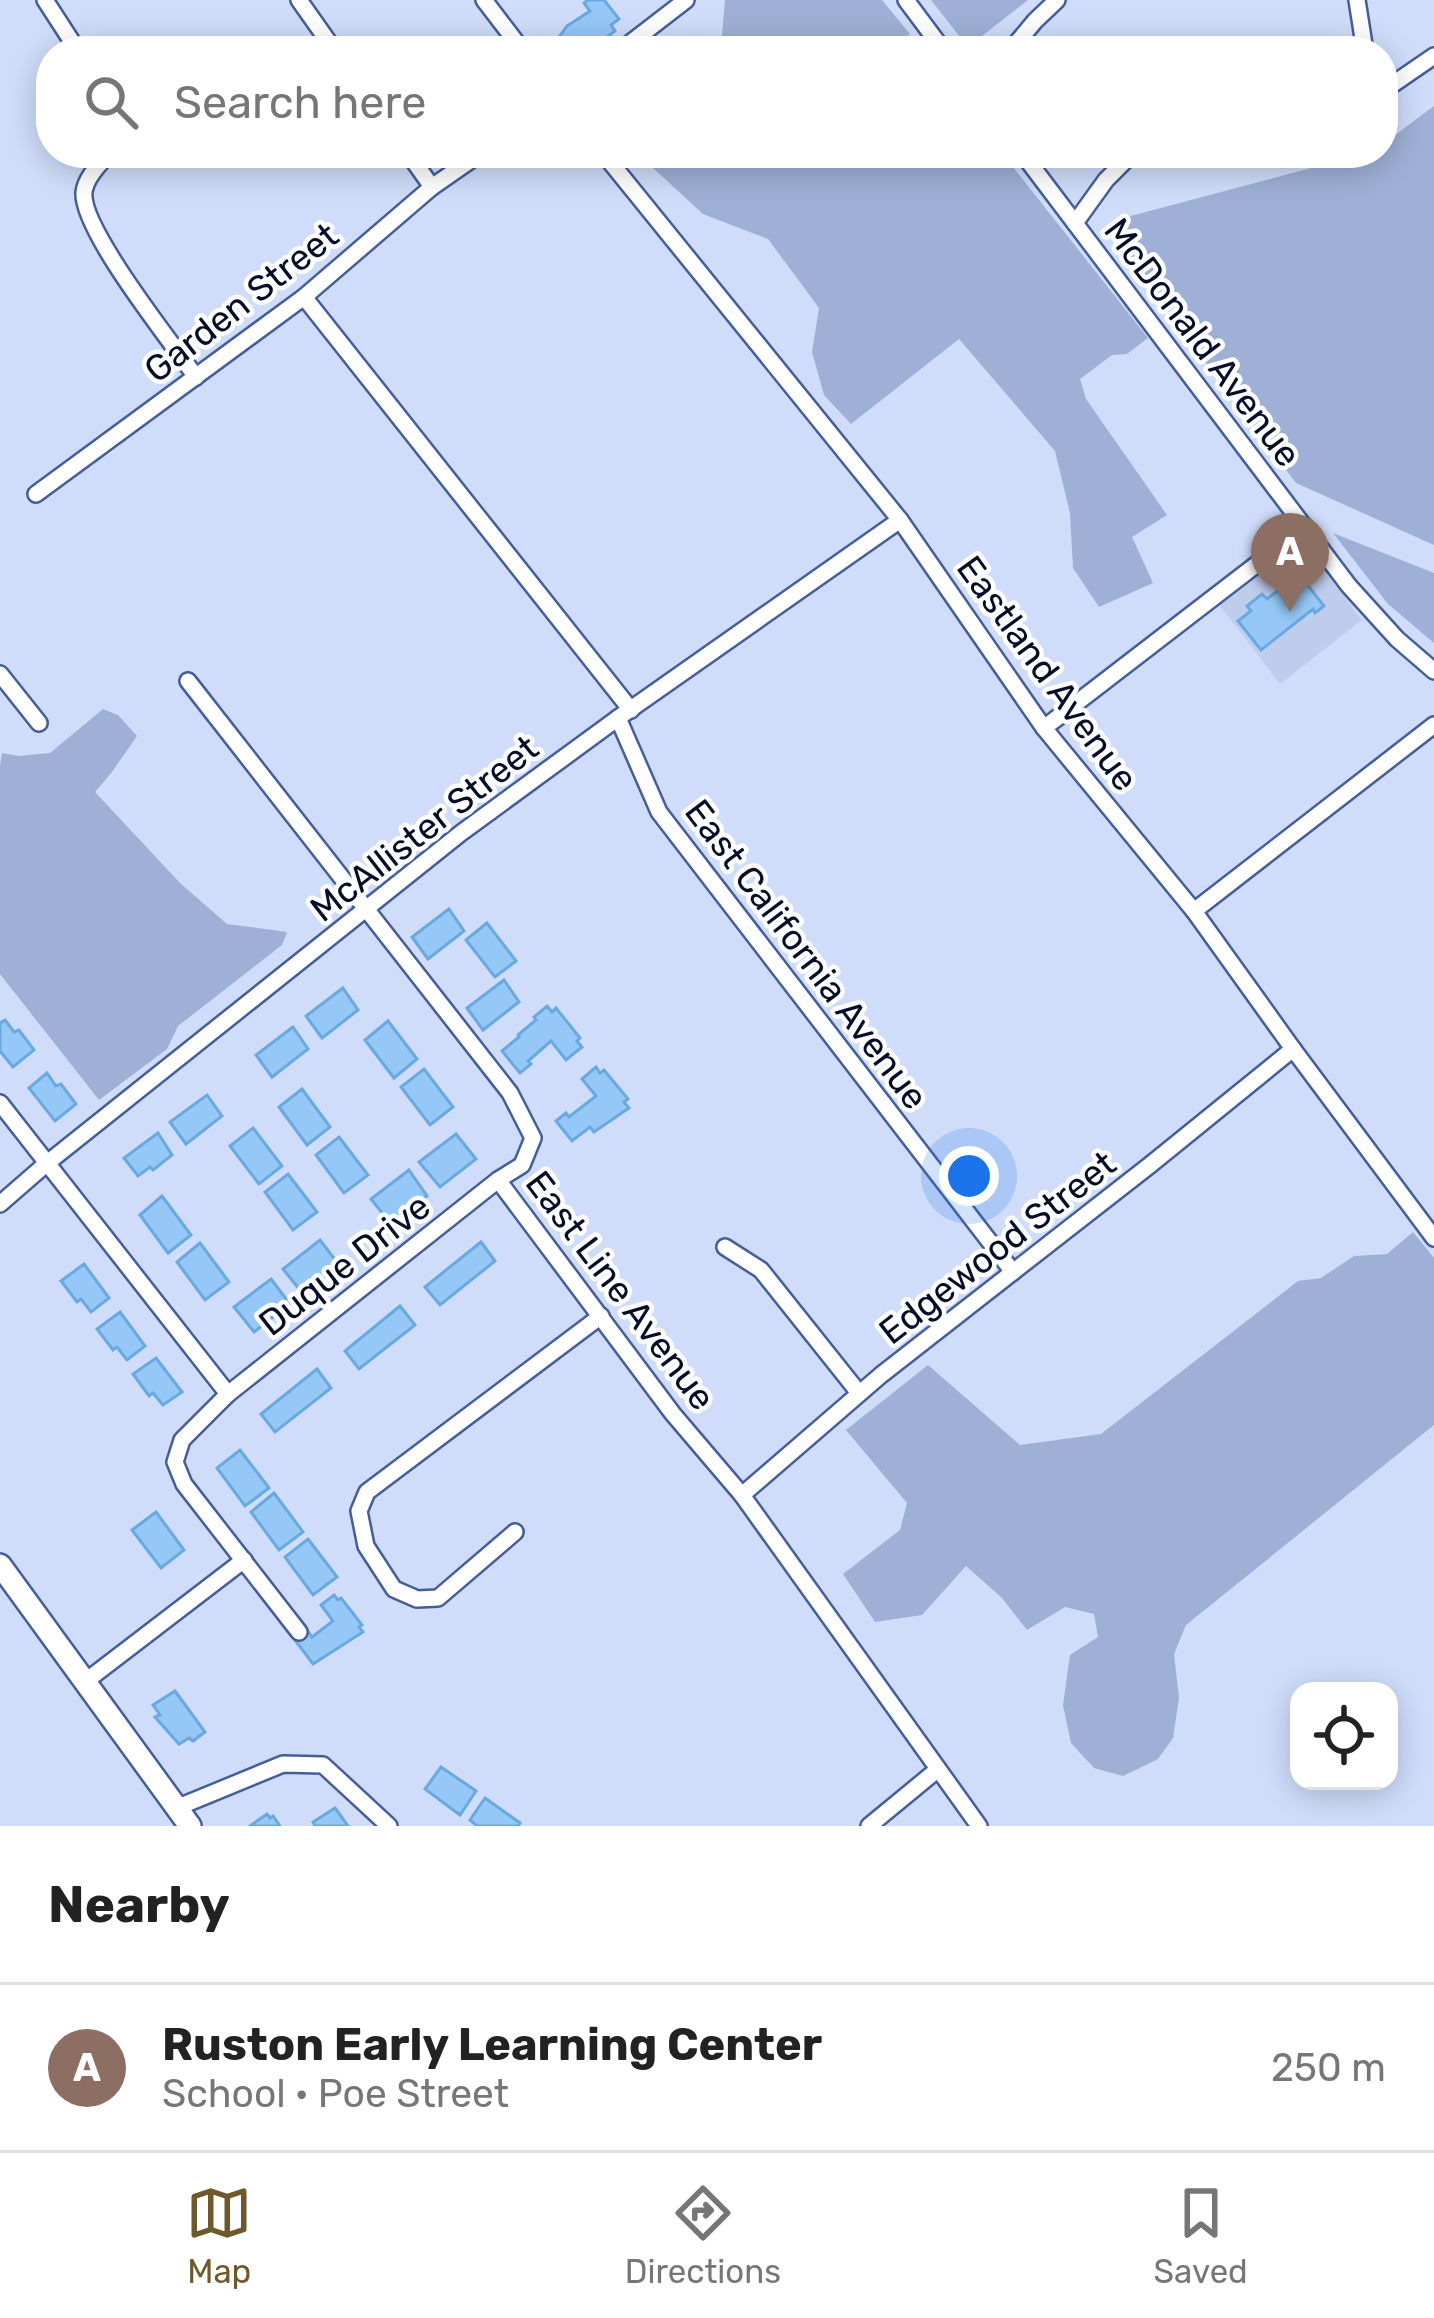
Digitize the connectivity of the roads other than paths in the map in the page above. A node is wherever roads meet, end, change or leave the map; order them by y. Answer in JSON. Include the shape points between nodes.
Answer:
{"nodes":[{"id":1,"x":45,"y":0,"type":"edge"},
{"id":2,"x":299,"y":0,"type":"edge"},
{"id":3,"x":484,"y":0,"type":"edge"},
{"id":4,"x":686,"y":0,"type":"edge"},
{"id":5,"x":906,"y":0,"type":"edge"},
{"id":6,"x":1058,"y":0,"type":"edge"},
{"id":7,"x":1357,"y":0,"type":"edge"},
{"id":8,"x":68,"y":36,"type":"edge"},
{"id":9,"x":324,"y":36,"type":"edge"},
{"id":10,"x":512,"y":36,"type":"edge"},
{"id":11,"x":639,"y":36,"type":"edge"},
{"id":12,"x":933,"y":36,"type":"edge"},
{"id":13,"x":1022,"y":36,"type":"edge"},
{"id":14,"x":1363,"y":36,"type":"edge"},
{"id":15,"x":1434,"y":56,"type":"edge"},
{"id":16,"x":1398,"y":81,"type":"edge"},
{"id":17,"x":96,"y":168,"type":"edge"},
{"id":18,"x":418,"y":168,"type":"edge"},
{"id":19,"x":459,"y":168,"type":"edge"},
{"id":20,"x":615,"y":168,"type":"edge"},
{"id":21,"x":1034,"y":168,"type":"edge"},
{"id":22,"x":1118,"y":168,"type":"edge"},
{"id":23,"x":432,"y":187,"type":"junction"},
{"id":24,"x":1076,"y":223,"type":"junction"},
{"id":25,"x":304,"y":297,"type":"junction"},
{"id":26,"x":196,"y":376,"type":"junction"},
{"id":27,"x":36,"y":494,"type":"dead end"},
{"id":28,"x":900,"y":520,"type":"junction"},
{"id":29,"x":1305,"y":527,"type":"junction"},
{"id":30,"x":1434,"y":671,"type":"edge"},
{"id":31,"x":0,"y":674,"type":"edge"},
{"id":32,"x":188,"y":681,"type":"dead end"},
{"id":33,"x":624,"y":714,"type":"junction"},
{"id":34,"x":39,"y":723,"type":"dead end"},
{"id":35,"x":1434,"y":725,"type":"edge"},
{"id":36,"x":1044,"y":728,"type":"junction"},
{"id":37,"x":364,"y":910,"type":"junction"},
{"id":38,"x":1194,"y":911,"type":"junction"},
{"id":39,"x":1293,"y":1049,"type":"junction"},
{"id":40,"x":0,"y":1103,"type":"edge"},
{"id":41,"x":46,"y":1164,"type":"junction"},
{"id":42,"x":498,"y":1180,"type":"junction"},
{"id":43,"x":0,"y":1204,"type":"edge"},
{"id":44,"x":1434,"y":1238,"type":"edge"},
{"id":45,"x":724,"y":1247,"type":"dead end"},
{"id":46,"x":1013,"y":1272,"type":"junction"},
{"id":47,"x":602,"y":1316,"type":"junction"},
{"id":48,"x":859,"y":1393,"type":"junction"},
{"id":49,"x":227,"y":1394,"type":"junction"},
{"id":50,"x":742,"y":1495,"type":"junction"},
{"id":51,"x":514,"y":1532,"type":"dead end"},
{"id":52,"x":244,"y":1559,"type":"junction"},
{"id":53,"x":0,"y":1565,"type":"edge"},
{"id":54,"x":299,"y":1632,"type":"dead end"},
{"id":55,"x":86,"y":1681,"type":"junction"},
{"id":56,"x":937,"y":1770,"type":"junction"},
{"id":57,"x":183,"y":1817,"type":"edge"},
{"id":58,"x":389,"y":1826,"type":"edge"},
{"id":59,"x":869,"y":1826,"type":"edge"},
{"id":60,"x":979,"y":1826,"type":"edge"}],
"edges":[{"from":1,"to":8,"type":"street"},
{"from":2,"to":9,"type":"street"},
{"from":3,"to":10,"type":"street"},
{"from":4,"to":11,"type":"street"},
{"from":5,"to":12,"type":"street"},
{"from":6,"to":13,"type":"street"},
{"from":7,"to":14,"type":"street"},
{"from":15,"to":16,"type":"street"},
{"from":17,"to":26,"type":"street","via":[[84,191],[87,215]]},
{"from":18,"to":23,"type":"street"},
{"from":19,"to":23,"type":"street","name":"Garden Street"},
{"from":20,"to":28,"type":"street","name":"Eastland Avenue"},
{"from":21,"to":24,"type":"street","name":"McDonald Avenue"},
{"from":22,"to":24,"type":"street"},
{"from":23,"to":25,"type":"street","name":"Garden Street"},
{"from":24,"to":29,"type":"street","name":"McDonald Avenue"},
{"from":25,"to":26,"type":"street","name":"Garden Street"},
{"from":25,"to":33,"type":"street","name":"East California Avenue"},
{"from":26,"to":27,"type":"street","name":"Garden Street"},
{"from":28,"to":33,"type":"street","name":"McAllister Street"},
{"from":28,"to":36,"type":"street","name":"Eastland Avenue"},
{"from":29,"to":30,"type":"street","name":"McDonald Avenue","via":[[1396,639]]},
{"from":29,"to":36,"type":"street"},
{"from":31,"to":34,"type":"street"},
{"from":32,"to":37,"type":"street","name":"East Line Avenue"},
{"from":33,"to":37,"type":"street","name":"McAllister Street"},
{"from":33,"to":46,"type":"street","name":"East California Avenue","via":[[659,812]]},
{"from":35,"to":38,"type":"street"},
{"from":36,"to":38,"type":"street","name":"Eastland Avenue"},
{"from":37,"to":41,"type":"street","name":"McAllister Street"},
{"from":37,"to":42,"type":"street","name":"East Line Avenue","via":[[509,1093],[533,1138],[522,1165]]},
{"from":38,"to":39,"type":"street","name":"Eastland Avenue"},
{"from":39,"to":44,"type":"street","name":"Eastland Avenue"},
{"from":39,"to":46,"type":"street","name":"Edgewood Street"},
{"from":40,"to":41,"type":"street"},
{"from":41,"to":43,"type":"street","name":"McAllister Street"},
{"from":41,"to":49,"type":"street"},
{"from":42,"to":47,"type":"street","name":"East Line Avenue"},
{"from":42,"to":49,"type":"street","name":"Duque Drive"},
{"from":45,"to":48,"type":"street","via":[[761,1270]]},
{"from":46,"to":48,"type":"street","name":"Edgewood Street"},
{"from":47,"to":50,"type":"street","name":"East Line Avenue"},
{"from":47,"to":51,"type":"street","via":[[367,1492],[359,1511],[366,1546],[394,1589],[418,1599],[439,1598]]},
{"from":48,"to":50,"type":"street","name":"Edgewood Street"},
{"from":49,"to":52,"type":"street","name":"Duque Drive","via":[[182,1440],[175,1462]]},
{"from":50,"to":56,"type":"street","name":"East Line Avenue"},
{"from":52,"to":54,"type":"street","name":"Duque Drive"},
{"from":52,"to":55,"type":"street"},
{"from":53,"to":55,"type":"main road"},
{"from":55,"to":57,"type":"main road"},
{"from":56,"to":59,"type":"street"},
{"from":56,"to":60,"type":"street","name":"East Line Avenue"},
{"from":57,"to":58,"type":"street","via":[[283,1764],[323,1765]]}]}
